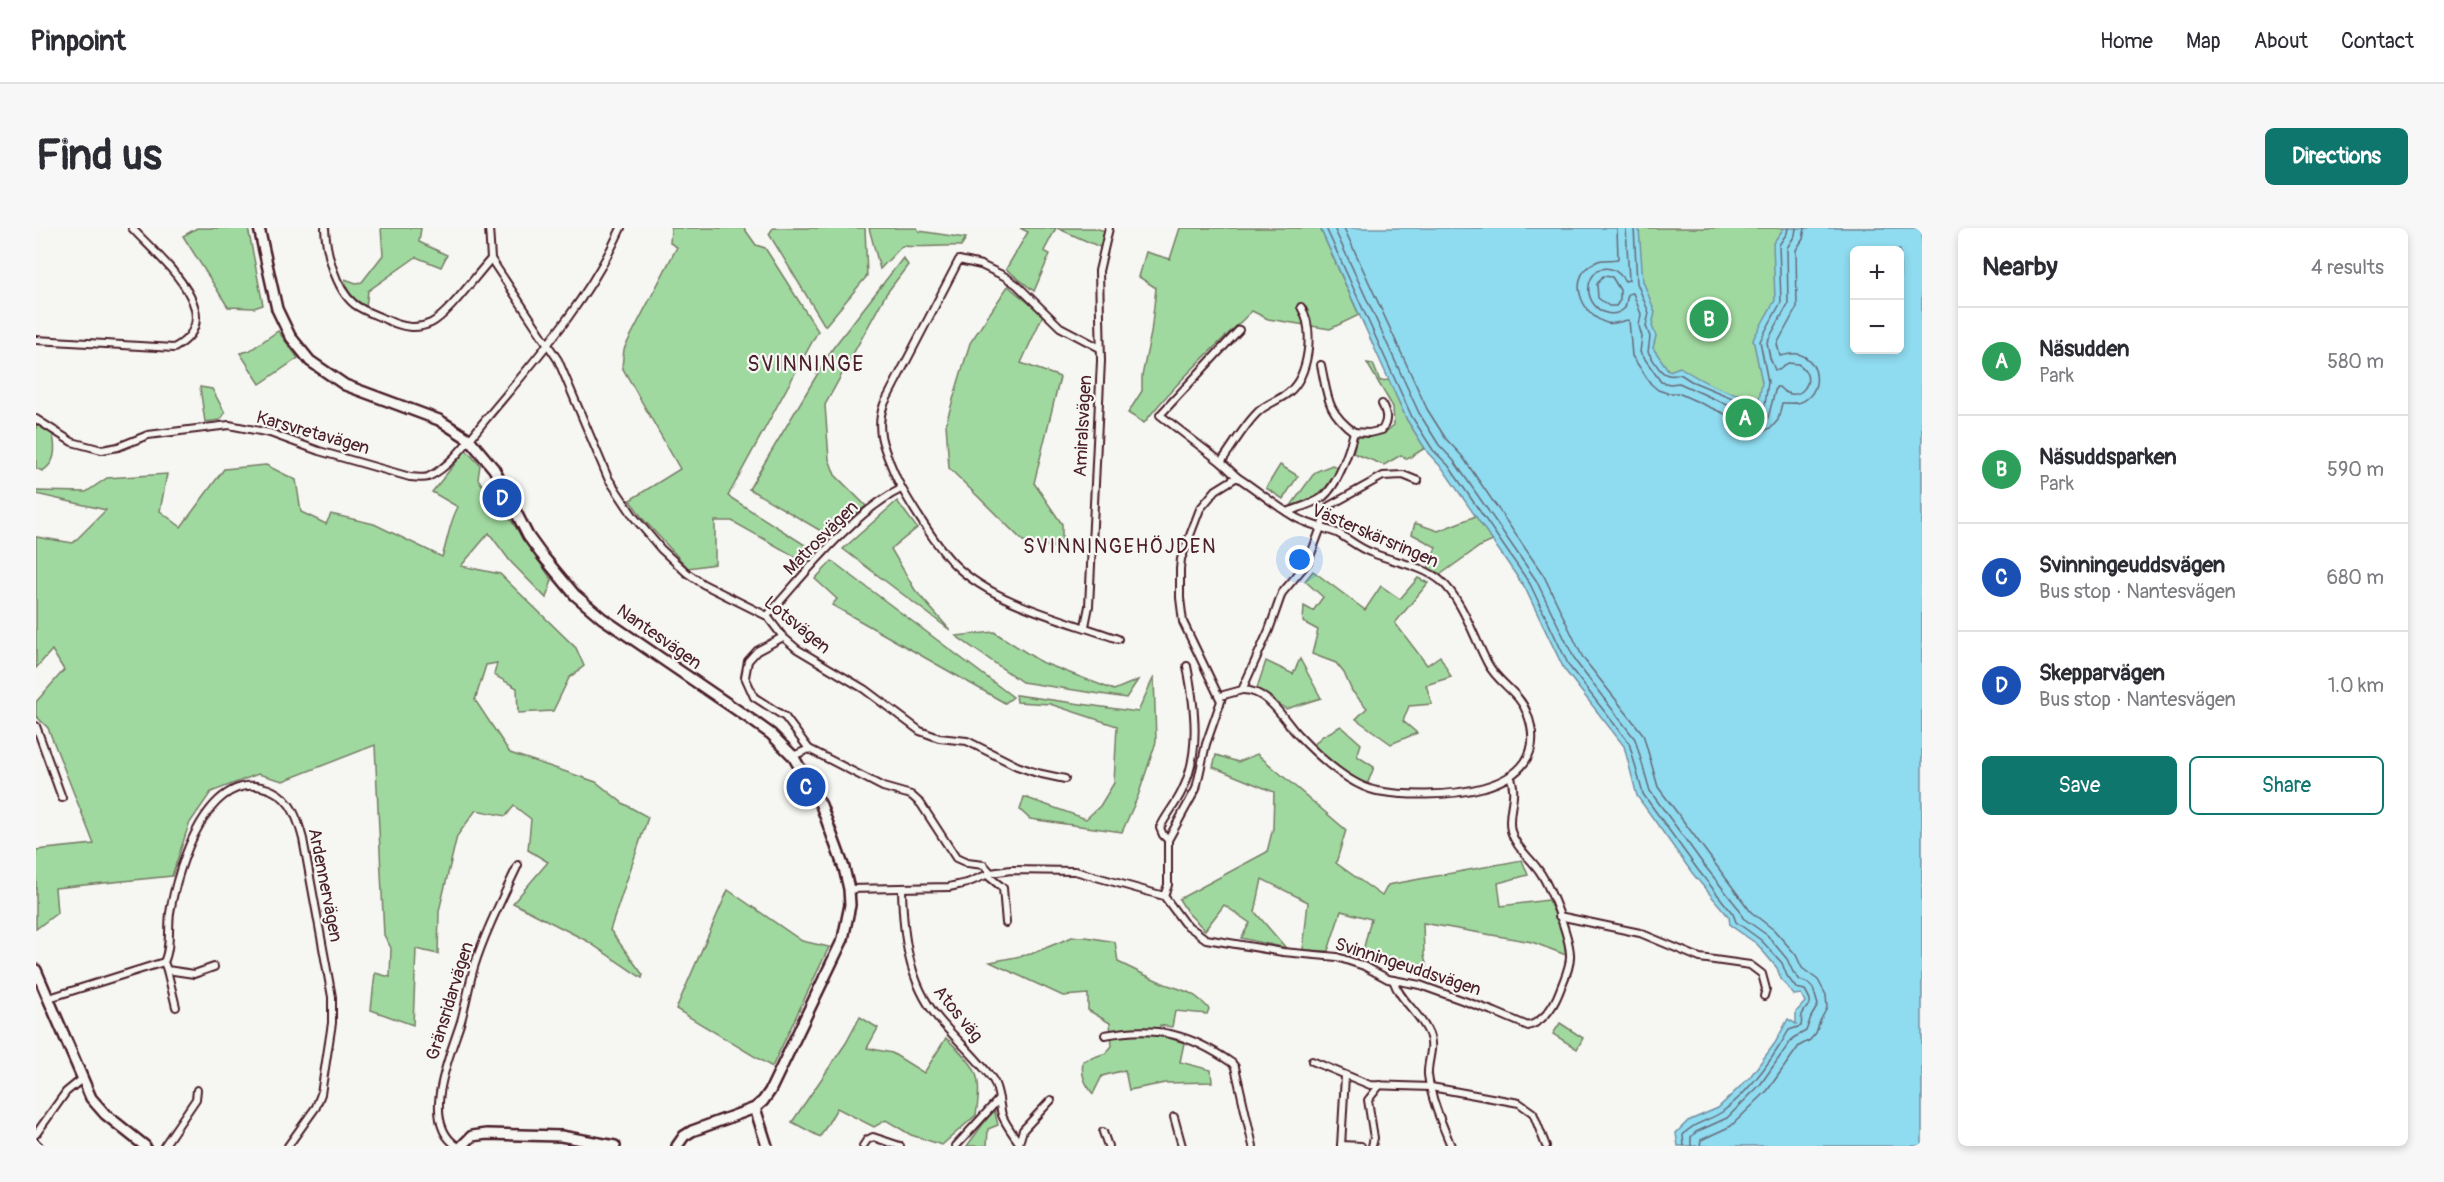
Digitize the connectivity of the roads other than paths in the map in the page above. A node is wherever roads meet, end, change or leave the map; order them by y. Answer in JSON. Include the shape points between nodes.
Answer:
{"nodes":[{"id":1,"x":132,"y":228,"type":"edge"},
{"id":2,"x":259,"y":228,"type":"edge"},
{"id":3,"x":325,"y":228,"type":"edge"},
{"id":4,"x":489,"y":228,"type":"edge"},
{"id":5,"x":621,"y":228,"type":"edge"},
{"id":6,"x":1109,"y":228,"type":"edge"},
{"id":7,"x":491,"y":259,"type":"junction"},
{"id":8,"x":1301,"y":307,"type":"dead end"},
{"id":9,"x":1239,"y":330,"type":"dead end"},
{"id":10,"x":36,"y":340,"type":"edge"},
{"id":11,"x":549,"y":344,"type":"junction"},
{"id":12,"x":1100,"y":348,"type":"junction"},
{"id":13,"x":1321,"y":365,"type":"dead end"},
{"id":14,"x":1382,"y":404,"type":"dead end"},
{"id":15,"x":36,"y":419,"type":"edge"},
{"id":16,"x":1354,"y":432,"type":"junction"},
{"id":17,"x":469,"y":439,"type":"junction"},
{"id":18,"x":1221,"y":462,"type":"junction"},
{"id":19,"x":1237,"y":477,"type":"junction"},
{"id":20,"x":1418,"y":481,"type":"dead end"},
{"id":21,"x":901,"y":489,"type":"junction"},
{"id":22,"x":1287,"y":512,"type":"junction"},
{"id":23,"x":1320,"y":527,"type":"junction"},
{"id":24,"x":767,"y":616,"type":"junction"},
{"id":25,"x":1085,"y":626,"type":"junction"},
{"id":26,"x":783,"y":637,"type":"junction"},
{"id":27,"x":1118,"y":639,"type":"dead end"},
{"id":28,"x":1187,"y":666,"type":"dead end"},
{"id":29,"x":1242,"y":690,"type":"junction"},
{"id":30,"x":1220,"y":696,"type":"junction"},
{"id":31,"x":36,"y":726,"type":"edge"},
{"id":32,"x":809,"y":749,"type":"junction"},
{"id":33,"x":793,"y":756,"type":"junction"},
{"id":34,"x":1510,"y":776,"type":"junction"},
{"id":35,"x":1065,"y":779,"type":"dead end"},
{"id":36,"x":62,"y":798,"type":"dead end"},
{"id":37,"x":1168,"y":840,"type":"junction"},
{"id":38,"x":518,"y":865,"type":"dead end"},
{"id":39,"x":989,"y":874,"type":"junction"},
{"id":40,"x":902,"y":889,"type":"junction"},
{"id":41,"x":849,"y":890,"type":"junction"},
{"id":42,"x":1164,"y":896,"type":"junction"},
{"id":43,"x":1559,"y":916,"type":"junction"},
{"id":44,"x":1006,"y":923,"type":"dead end"},
{"id":45,"x":164,"y":962,"type":"junction"},
{"id":46,"x":214,"y":967,"type":"dead end"},
{"id":47,"x":36,"y":970,"type":"edge"},
{"id":48,"x":167,"y":970,"type":"junction"},
{"id":49,"x":1393,"y":980,"type":"junction"},
{"id":50,"x":1764,"y":996,"type":"dead end"},
{"id":51,"x":49,"y":998,"type":"junction"},
{"id":52,"x":176,"y":1007,"type":"dead end"},
{"id":53,"x":1105,"y":1035,"type":"dead end"},
{"id":54,"x":1312,"y":1061,"type":"dead end"},
{"id":55,"x":1345,"y":1076,"type":"junction"},
{"id":56,"x":82,"y":1079,"type":"junction"},
{"id":57,"x":1380,"y":1085,"type":"junction"},
{"id":58,"x":1431,"y":1087,"type":"junction"},
{"id":59,"x":197,"y":1090,"type":"dead end"},
{"id":60,"x":999,"y":1100,"type":"junction"},
{"id":61,"x":1052,"y":1100,"type":"dead end"},
{"id":62,"x":755,"y":1108,"type":"junction"},
{"id":63,"x":1174,"y":1117,"type":"dead end"},
{"id":64,"x":1102,"y":1132,"type":"dead end"},
{"id":65,"x":36,"y":1134,"type":"edge"},
{"id":66,"x":1020,"y":1145,"type":"edge"},
{"id":67,"x":1341,"y":1145,"type":"edge"},
{"id":68,"x":145,"y":1146,"type":"edge"},
{"id":69,"x":164,"y":1146,"type":"edge"},
{"id":70,"x":288,"y":1146,"type":"edge"},
{"id":71,"x":457,"y":1146,"type":"edge"},
{"id":72,"x":462,"y":1146,"type":"edge"},
{"id":73,"x":615,"y":1146,"type":"edge"},
{"id":74,"x":676,"y":1146,"type":"edge"},
{"id":75,"x":767,"y":1146,"type":"edge"},
{"id":76,"x":863,"y":1146,"type":"edge"},
{"id":77,"x":900,"y":1146,"type":"edge"},
{"id":78,"x":957,"y":1146,"type":"edge"},
{"id":79,"x":1108,"y":1146,"type":"edge"},
{"id":80,"x":1182,"y":1146,"type":"edge"},
{"id":81,"x":1253,"y":1146,"type":"edge"},
{"id":82,"x":1361,"y":1146,"type":"edge"},
{"id":83,"x":1372,"y":1146,"type":"edge"},
{"id":84,"x":1451,"y":1146,"type":"edge"},
{"id":85,"x":1545,"y":1146,"type":"edge"}],
"edges":[{"from":1,"to":10,"type":"street","via":[[181,280],[197,316],[191,336],[174,348]]},
{"from":2,"to":17,"type":"street","name":"Nantesvägen","via":[[278,309],[290,336],[310,361],[345,385],[439,420]]},
{"from":3,"to":7,"type":"street","via":[[332,266],[352,302],[409,327],[438,319]]},
{"from":4,"to":7,"type":"street"},
{"from":5,"to":11,"type":"street"},
{"from":6,"to":12,"type":"street","name":"Amiralsvägen","via":[[1099,272]]},
{"from":7,"to":11,"type":"street","name":"Lotsvägen"},
{"from":8,"to":18,"type":"street","via":[[1308,338],[1302,370],[1289,392],[1257,413]]},
{"from":9,"to":18,"type":"street","name":"Västerskärsringen","via":[[1160,415]]},
{"from":11,"to":17,"type":"street"},
{"from":11,"to":24,"type":"street","name":"Lotsvägen","via":[[609,478],[634,517],[687,573]]},
{"from":12,"to":21,"type":"street","via":[[1060,327],[1004,276],[959,260],[879,417],[883,446]]},
{"from":12,"to":25,"type":"street","name":"Amiralsvägen"},
{"from":13,"to":16,"type":"street","via":[[1329,406],[1339,421]]},
{"from":14,"to":16,"type":"street","via":[[1387,423],[1382,430]]},
{"from":15,"to":17,"type":"street","name":"Karsvretavägen","via":[[72,442],[102,450],[148,435],[229,425],[410,477],[426,478],[442,468]]},
{"from":16,"to":22,"type":"street","via":[[1344,464],[1323,496]]},
{"from":17,"to":33,"type":"street","name":"Nantesvägen","via":[[494,469],[528,536],[575,595],[602,618],[771,734]]},
{"from":18,"to":19,"type":"street","name":"Västerskärsringen"},
{"from":19,"to":22,"type":"street","name":"Västerskärsringen"},
{"from":19,"to":30,"type":"street","via":[[1216,490],[1200,508],[1180,569],[1184,622]]},
{"from":20,"to":23,"type":"street","via":[[1403,475],[1383,476],[1332,504]]},
{"from":21,"to":24,"type":"street","name":"Matrosvägen","via":[[857,520]]},
{"from":21,"to":25,"type":"street","via":[[939,546],[967,575],[1023,605]]},
{"from":22,"to":23,"type":"street","name":"Västerskärsringen"},
{"from":23,"to":29,"type":"street","via":[[1308,562],[1282,593]]},
{"from":23,"to":34,"type":"street","name":"Västerskärsringen","via":[[1370,552],[1431,574],[1448,587],[1492,672],[1528,714],[1531,751],[1522,767]]},
{"from":24,"to":26,"type":"street","name":"Lotsvägen"},
{"from":25,"to":27,"type":"street"},
{"from":26,"to":32,"type":"street","via":[[753,654],[746,666],[746,677],[754,697],[785,717]]},
{"from":26,"to":35,"type":"street","name":"Lotsvägen","via":[[920,731],[967,741],[1017,766]]},
{"from":28,"to":37,"type":"street","via":[[1195,735],[1182,792],[1160,828]]},
{"from":29,"to":30,"type":"street"},
{"from":29,"to":34,"type":"street","name":"Västerskärsringen","via":[[1275,706],[1320,757],[1369,789],[1406,795],[1449,793],[1494,784]]},
{"from":30,"to":37,"type":"street","via":[[1196,789]]},
{"from":31,"to":36,"type":"street"},
{"from":32,"to":33,"type":"street"},
{"from":32,"to":39,"type":"street","via":[[883,787],[911,795],[956,858],[984,865]]},
{"from":33,"to":41,"type":"street","name":"Nantesvägen","via":[[821,805],[841,855]]},
{"from":34,"to":43,"type":"street","name":"Svinningeuddsvägen","via":[[1514,789],[1509,821],[1512,834],[1540,873]]},
{"from":37,"to":42,"type":"street","via":[[1168,885]]},
{"from":38,"to":71,"type":"street","name":"Gränsridarvägen","via":[[477,959],[442,1077],[441,1125],[447,1138]]},
{"from":39,"to":40,"type":"street","via":[[959,886]]},
{"from":39,"to":42,"type":"street","via":[[1011,870],[1075,871]]},
{"from":39,"to":44,"type":"street","via":[[1003,888]]},
{"from":40,"to":41,"type":"street"},
{"from":40,"to":60,"type":"street","name":"Atos väg","via":[[903,932],[919,989],[937,1018],[995,1082]]},
{"from":41,"to":62,"type":"street","name":"Nantesvägen","via":[[849,915],[840,946],[770,1091]]},
{"from":42,"to":49,"type":"street","name":"Svinningeuddsvägen","via":[[1184,923],[1206,939],[1337,957]]},
{"from":43,"to":49,"type":"street","name":"Svinningeuddsvägen","via":[[1570,961],[1557,997],[1537,1024],[1528,1026],[1459,998]]},
{"from":43,"to":50,"type":"street","via":[[1640,933],[1700,958],[1750,965],[1762,974]]},
{"from":45,"to":48,"type":"street","name":"Ardennervägen"},
{"from":45,"to":51,"type":"street"},
{"from":45,"to":70,"type":"street","name":"Ardennervägen","via":[[176,886],[192,839],[208,811],[227,792],[239,787],[259,786],[280,794],[296,816],[303,839],[333,1014],[320,1099]]},
{"from":46,"to":48,"type":"street","via":[[194,974]]},
{"from":47,"to":51,"type":"street"},
{"from":48,"to":52,"type":"street","name":"Ardennervägen"},
{"from":49,"to":58,"type":"street","via":[[1430,1037]]},
{"from":51,"to":56,"type":"street"},
{"from":53,"to":81,"type":"street","via":[[1140,1030],[1173,1034],[1205,1045],[1232,1063]]},
{"from":54,"to":55,"type":"street"},
{"from":55,"to":57,"type":"street"},
{"from":55,"to":67,"type":"street"},
{"from":56,"to":65,"type":"street","via":[[66,1092]]},
{"from":56,"to":68,"type":"street","via":[[98,1107]]},
{"from":57,"to":58,"type":"street"},
{"from":57,"to":83,"type":"street","via":[[1368,1100]]},
{"from":58,"to":84,"type":"street"},
{"from":58,"to":85,"type":"street","via":[[1522,1105],[1533,1113]]},
{"from":59,"to":69,"type":"street","via":[[196,1099]]},
{"from":60,"to":66,"type":"street","name":"Atos väg","via":[[1005,1121]]},
{"from":60,"to":78,"type":"street"},
{"from":61,"to":66,"type":"street","via":[[1023,1130]]},
{"from":62,"to":74,"type":"street","via":[[693,1131]]},
{"from":62,"to":75,"type":"street"},
{"from":63,"to":80,"type":"street"},
{"from":64,"to":79,"type":"street"},
{"from":67,"to":82,"type":"street"},
{"from":72,"to":73,"type":"street","via":[[472,1136],[487,1134],[548,1135]]},
{"from":76,"to":77,"type":"street","via":[[873,1137]]}]}
